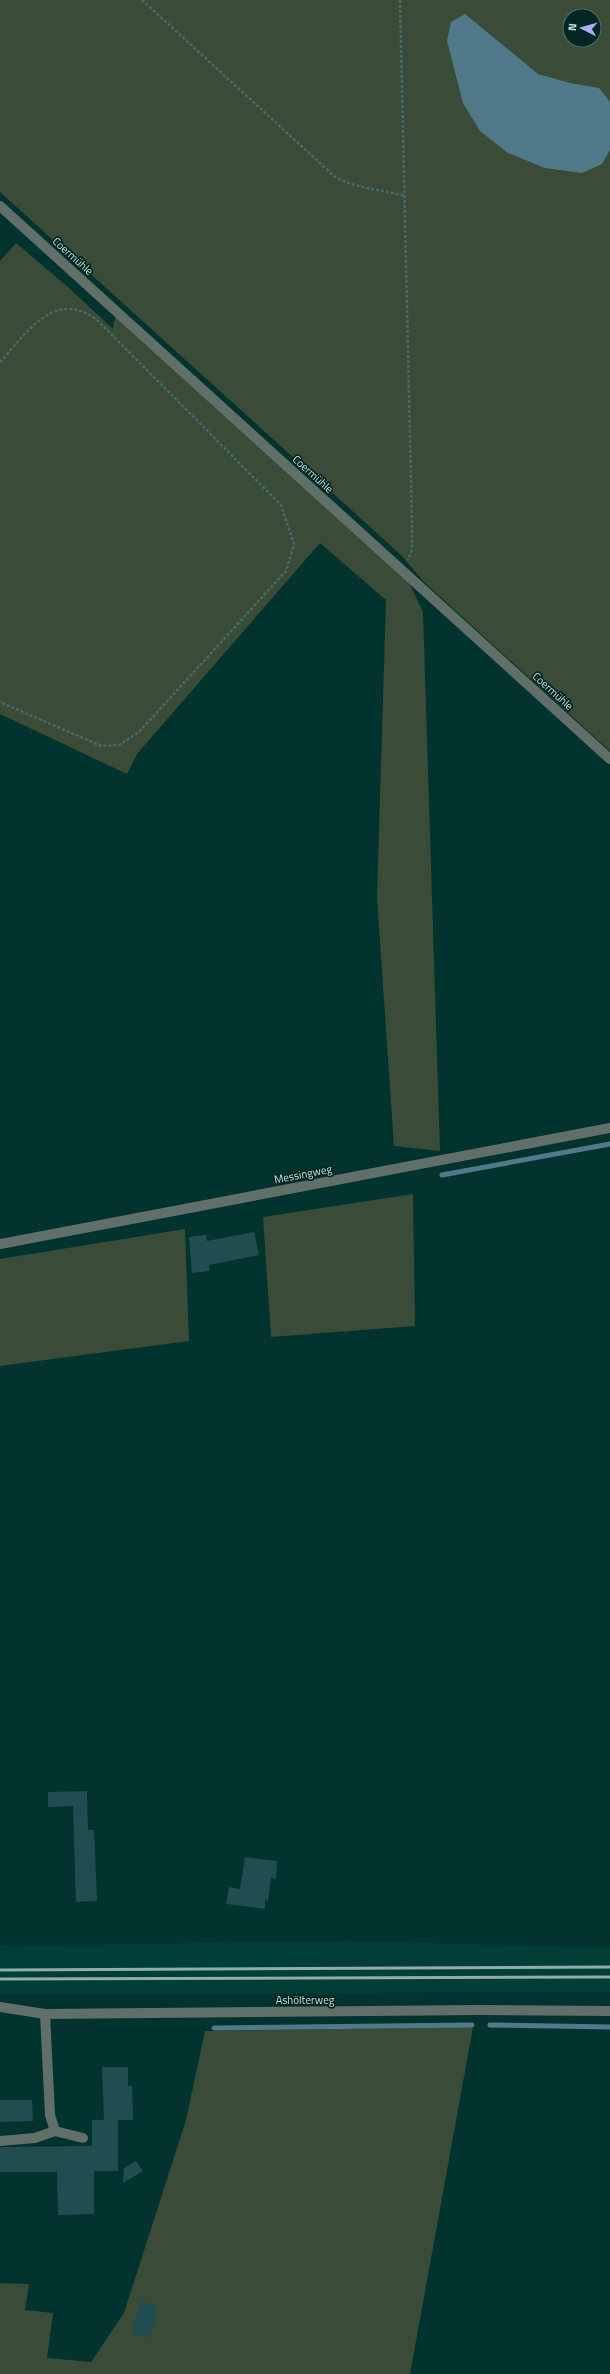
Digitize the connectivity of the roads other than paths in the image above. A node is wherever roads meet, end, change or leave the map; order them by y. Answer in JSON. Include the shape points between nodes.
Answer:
{"nodes":[{"id":1,"x":0,"y":206,"type":"edge"},
{"id":2,"x":610,"y":759,"type":"edge"},
{"id":3,"x":610,"y":1128,"type":"edge"},
{"id":4,"x":0,"y":1244,"type":"edge"},
{"id":5,"x":0,"y":2007,"type":"edge"},
{"id":6,"x":610,"y":2011,"type":"edge"},
{"id":7,"x":44,"y":2014,"type":"junction"},
{"id":8,"x":54,"y":2131,"type":"junction"},
{"id":9,"x":83,"y":2138,"type":"dead end"},
{"id":10,"x":0,"y":2141,"type":"edge"}],
"edges":[{"from":1,"to":2,"type":"street","name":"Coermühle"},
{"from":3,"to":4,"type":"street","name":"Messingweg"},
{"from":5,"to":7,"type":"street","name":"Ashölterweg"},
{"from":6,"to":7,"type":"street","name":"Ashölterweg"},
{"from":7,"to":8,"type":"street","via":[[50,2115]]},
{"from":8,"to":9,"type":"street"},
{"from":8,"to":10,"type":"street","via":[[35,2138]]}]}
